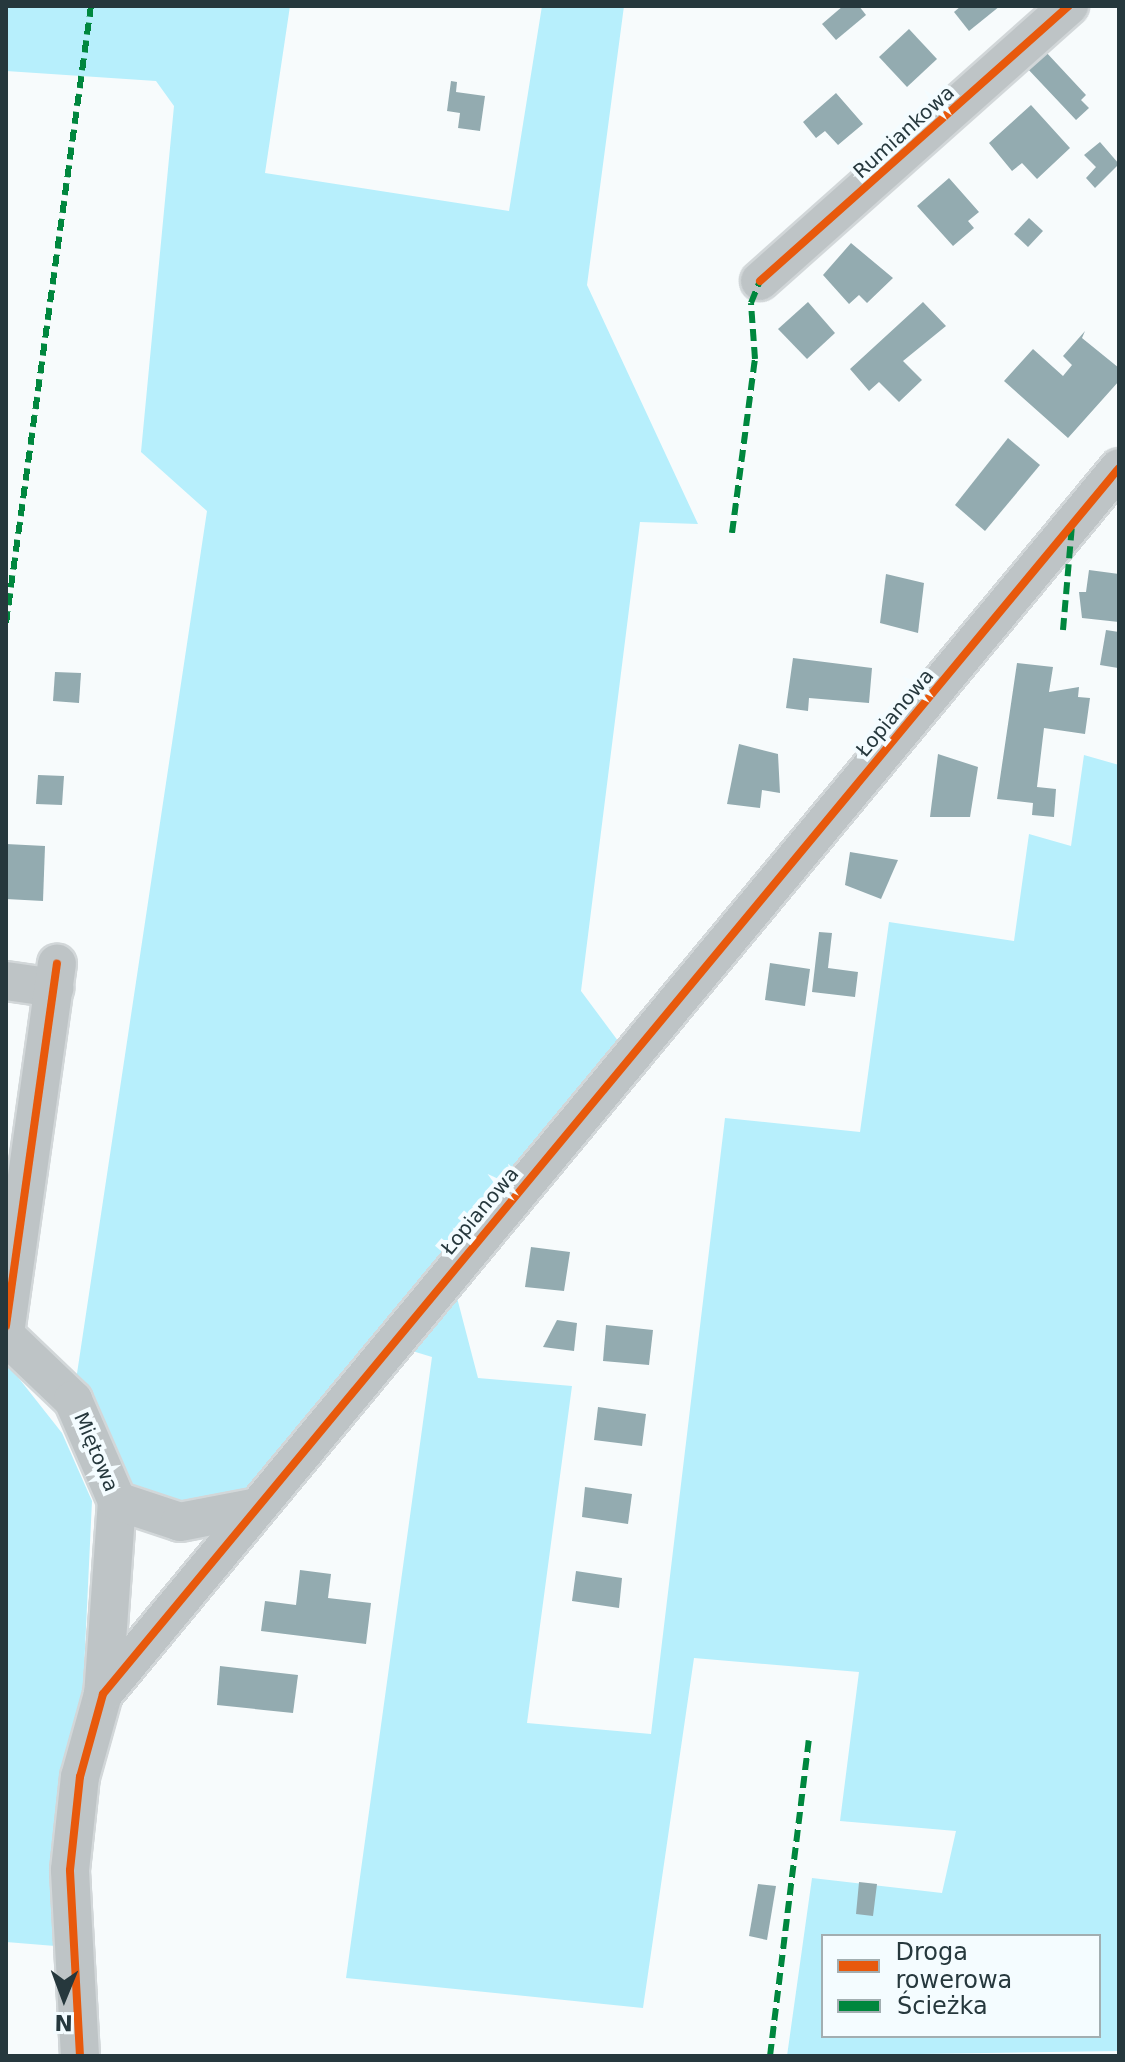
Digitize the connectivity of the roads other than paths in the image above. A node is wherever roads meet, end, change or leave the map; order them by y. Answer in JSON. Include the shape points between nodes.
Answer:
{"nodes":[{"id":1,"x":1069,"y":6,"type":"edge"},
{"id":2,"x":760,"y":281,"type":"dead end"},
{"id":3,"x":1119,"y":468,"type":"edge"},
{"id":4,"x":6,"y":981,"type":"edge"},
{"id":5,"x":6,"y":1326,"type":"edge"},
{"id":6,"x":6,"y":1336,"type":"edge"},
{"id":7,"x":117,"y":1501,"type":"junction"},
{"id":8,"x":252,"y":1508,"type":"junction"},
{"id":9,"x":103,"y":1694,"type":"junction"},
{"id":10,"x":80,"y":2056,"type":"edge"}],
"edges":[{"from":1,"to":2,"type":"street","name":"Rumiankowa"},
{"from":3,"to":8,"type":"street","name":"Łopianowa"},
{"from":4,"to":5,"type":"street","via":[[56,976]]},
{"from":6,"to":7,"type":"street","name":"Miętowa","via":[[73,1400]]},
{"from":7,"to":8,"type":"street","via":[[180,1522]]},
{"from":7,"to":9,"type":"street","name":"Miętowa"},
{"from":8,"to":9,"type":"street","name":"Łopianowa"},
{"from":9,"to":10,"type":"street","name":"Łopianowa","via":[[80,1777],[70,1870]]}]}
